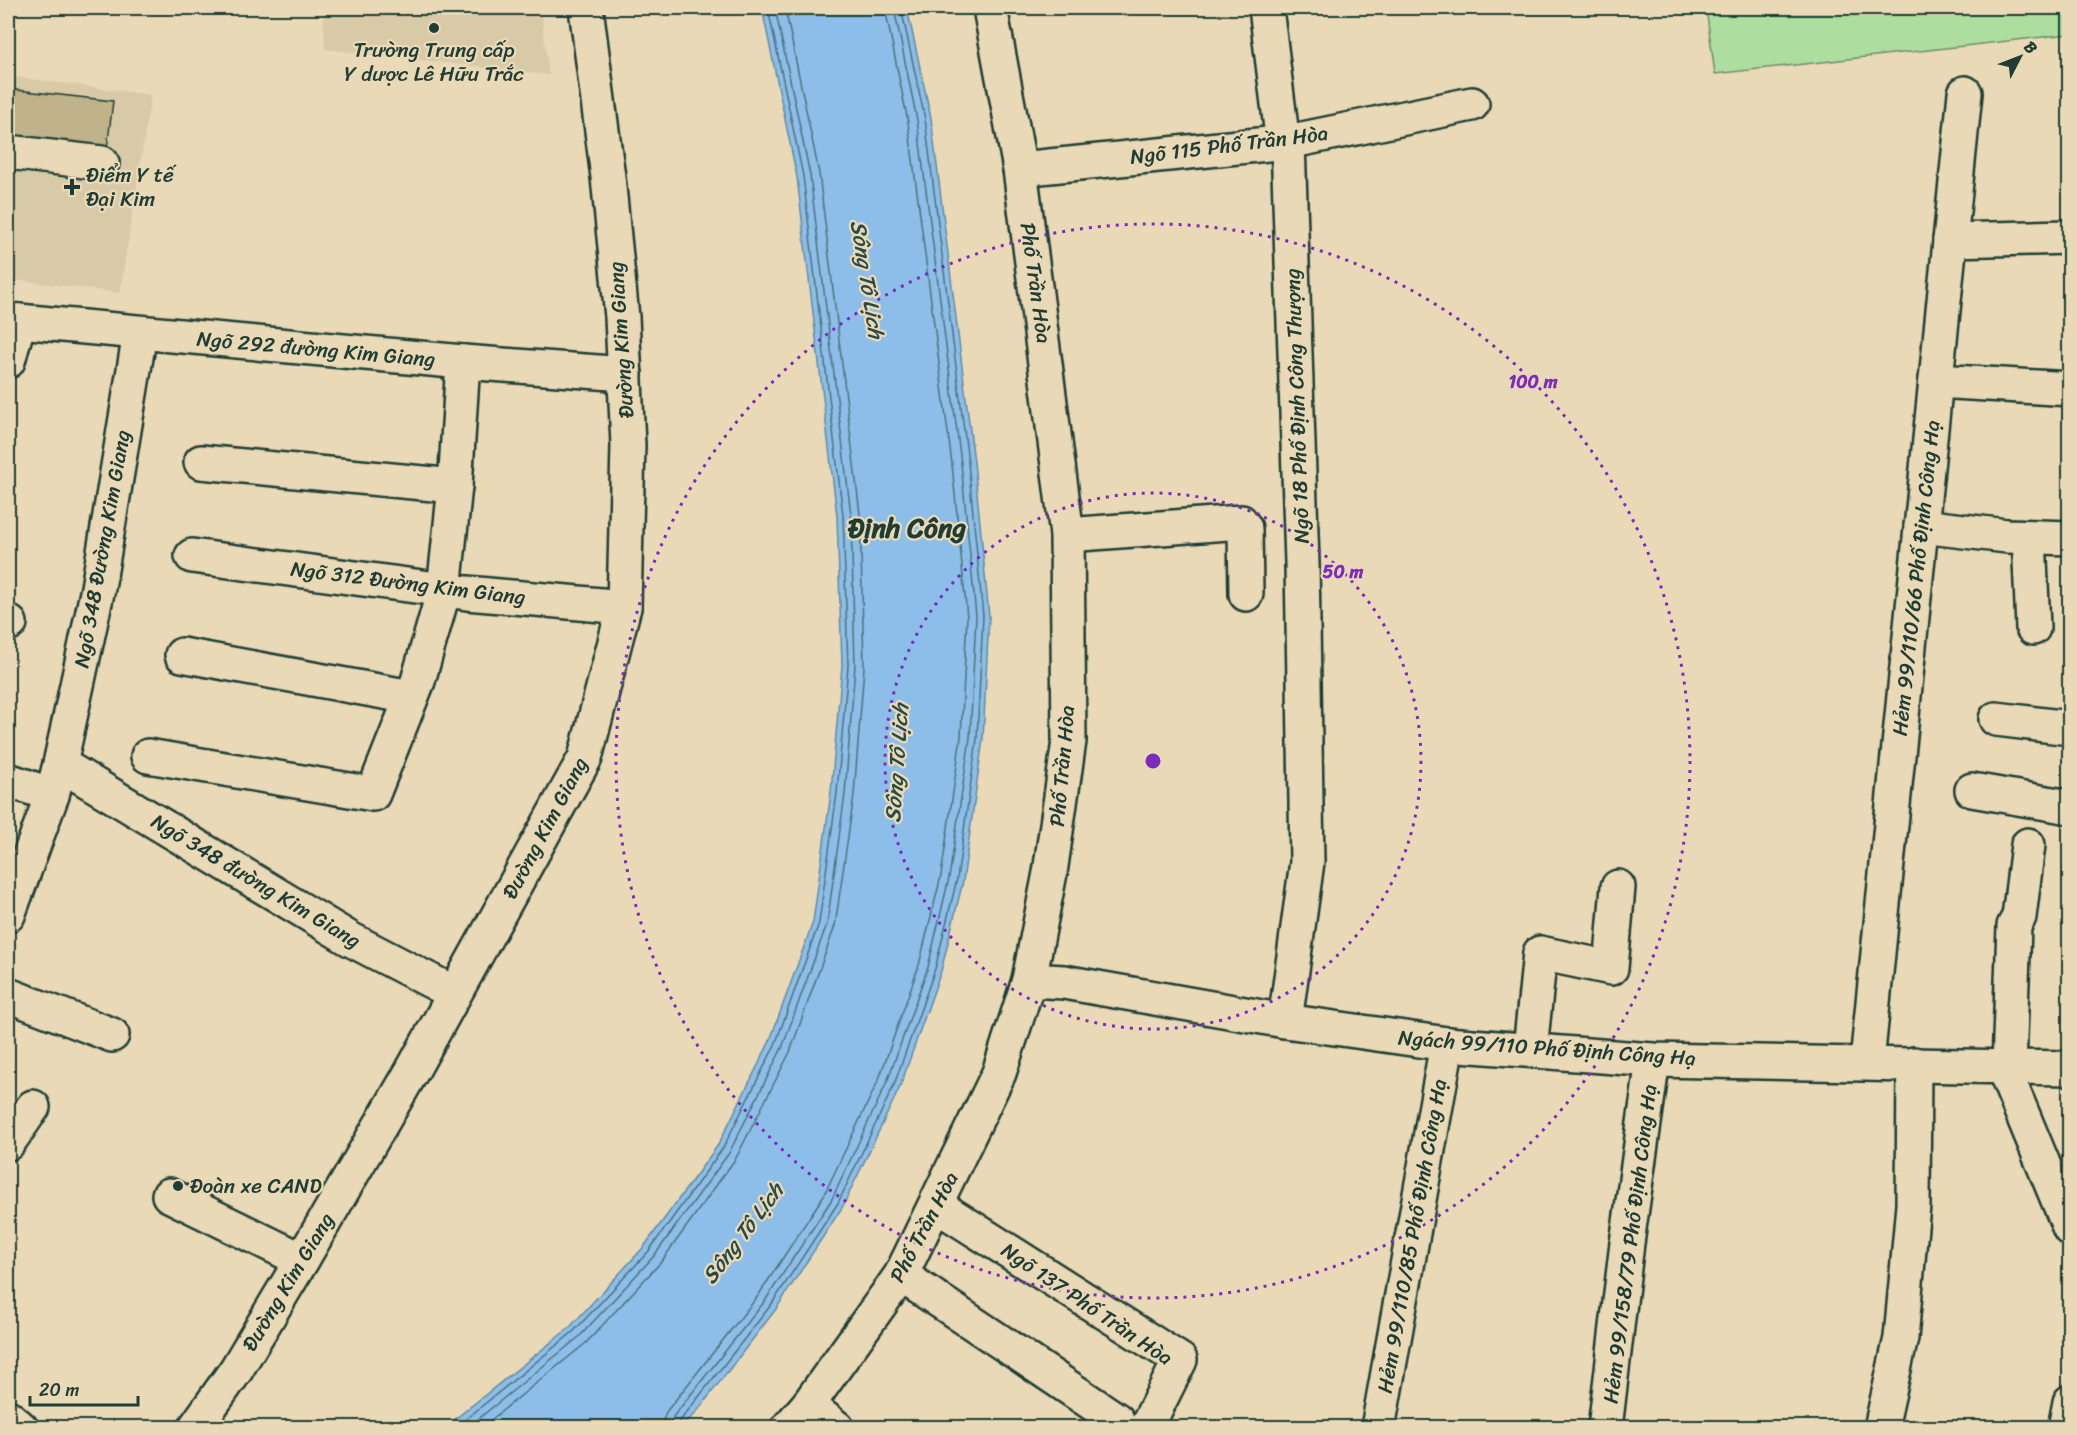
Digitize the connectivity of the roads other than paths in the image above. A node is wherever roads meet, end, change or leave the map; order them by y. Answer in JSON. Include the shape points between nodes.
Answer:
{"nodes":[{"id":1,"x":586,"y":8,"type":"edge"},
{"id":2,"x":990,"y":8,"type":"edge"},
{"id":3,"x":1266,"y":8,"type":"edge"},
{"id":4,"x":1965,"y":93,"type":"dead end"},
{"id":5,"x":1472,"y":104,"type":"dead end"},
{"id":6,"x":1288,"y":142,"type":"junction"},
{"id":7,"x":8,"y":152,"type":"edge"},
{"id":8,"x":102,"y":163,"type":"dead end"},
{"id":9,"x":1020,"y":169,"type":"junction"},
{"id":10,"x":2070,"y":237,"type":"edge"},
{"id":11,"x":1950,"y":240,"type":"junction"},
{"id":12,"x":13,"y":320,"type":"edge"},
{"id":13,"x":140,"y":333,"type":"junction"},
{"id":14,"x":8,"y":361,"type":"edge"},
{"id":15,"x":464,"y":362,"type":"junction"},
{"id":16,"x":625,"y":374,"type":"junction"},
{"id":17,"x":1936,"y":381,"type":"junction"},
{"id":18,"x":2070,"y":389,"type":"edge"},
{"id":19,"x":201,"y":462,"type":"dead end"},
{"id":20,"x":456,"y":486,"type":"junction"},
{"id":21,"x":1921,"y":526,"type":"junction"},
{"id":22,"x":1067,"y":535,"type":"junction"},
{"id":23,"x":2029,"y":537,"type":"junction"},
{"id":24,"x":2070,"y":538,"type":"edge"},
{"id":25,"x":192,"y":556,"type":"dead end"},
{"id":26,"x":444,"y":590,"type":"junction"},
{"id":27,"x":1246,"y":594,"type":"dead end"},
{"id":28,"x":624,"y":607,"type":"junction"},
{"id":29,"x":2033,"y":628,"type":"dead end"},
{"id":30,"x":182,"y":656,"type":"dead end"},
{"id":31,"x":411,"y":697,"type":"junction"},
{"id":32,"x":1996,"y":719,"type":"dead end"},
{"id":33,"x":2070,"y":728,"type":"edge"},
{"id":34,"x":148,"y":756,"type":"dead end"},
{"id":35,"x":8,"y":780,"type":"edge"},
{"id":36,"x":56,"y":780,"type":"junction"},
{"id":37,"x":1972,"y":790,"type":"dead end"},
{"id":38,"x":2070,"y":807,"type":"edge"},
{"id":39,"x":2028,"y":845,"type":"dead end"},
{"id":40,"x":1618,"y":887,"type":"dead end"},
{"id":41,"x":8,"y":915,"type":"edge"},
{"id":42,"x":1029,"y":980,"type":"junction"},
{"id":43,"x":454,"y":993,"type":"junction"},
{"id":44,"x":8,"y":995,"type":"edge"},
{"id":45,"x":1285,"y":1021,"type":"junction"},
{"id":46,"x":112,"y":1035,"type":"dead end"},
{"id":47,"x":1447,"y":1044,"type":"junction"},
{"id":48,"x":1530,"y":1050,"type":"junction"},
{"id":49,"x":1653,"y":1060,"type":"junction"},
{"id":50,"x":1867,"y":1062,"type":"junction"},
{"id":51,"x":1914,"y":1064,"type":"junction"},
{"id":52,"x":2006,"y":1066,"type":"junction"},
{"id":53,"x":2070,"y":1068,"type":"edge"},
{"id":54,"x":33,"y":1107,"type":"dead end"},
{"id":55,"x":8,"y":1143,"type":"edge"},
{"id":56,"x":169,"y":1195,"type":"dead end"},
{"id":57,"x":936,"y":1205,"type":"junction"},
{"id":58,"x":2070,"y":1229,"type":"edge"},
{"id":59,"x":302,"y":1260,"type":"junction"},
{"id":60,"x":901,"y":1275,"type":"junction"},
{"id":61,"x":2070,"y":1402,"type":"edge"},
{"id":62,"x":798,"y":1416,"type":"edge"},
{"id":63,"x":8,"y":1417,"type":"edge"},
{"id":64,"x":1131,"y":1424,"type":"edge"},
{"id":65,"x":21,"y":1428,"type":"edge"},
{"id":66,"x":195,"y":1428,"type":"edge"},
{"id":67,"x":837,"y":1428,"type":"edge"},
{"id":68,"x":1378,"y":1428,"type":"edge"},
{"id":69,"x":1605,"y":1428,"type":"edge"},
{"id":70,"x":1881,"y":1428,"type":"edge"},
{"id":71,"x":2065,"y":1428,"type":"edge"}],
"edges":[{"from":1,"to":16,"type":"main road","name":"Đường Kim Giang","via":[[608,177]]},
{"from":2,"to":9,"type":"main road","name":"Phố Trần Hòa"},
{"from":3,"to":6,"type":"main road","name":"Ngõ 18 Phố Định Công Thượng","via":[[1281,128]]},
{"from":4,"to":11,"type":"main road","name":"Hẻm 99/110/66 Phố Định Công Hạ"},
{"from":5,"to":6,"type":"main road","name":"Ngõ 115 Phố Trần Hòa"},
{"from":6,"to":9,"type":"main road","name":"Ngõ 115 Phố Trần Hòa"},
{"from":6,"to":45,"type":"main road","name":"Ngõ 18 Phố Định Công Thượng","via":[[1302,551],[1307,862]]},
{"from":7,"to":8,"type":"main road"},
{"from":9,"to":22,"type":"main road","name":"Phố Trần Hòa"},
{"from":10,"to":11,"type":"main road"},
{"from":11,"to":17,"type":"main road","name":"Hẻm 99/110/66 Phố Định Công Hạ"},
{"from":12,"to":13,"type":"main road","name":"Ngõ 292 đường Kim Giang"},
{"from":12,"to":14,"type":"main road"},
{"from":13,"to":15,"type":"main road","name":"Ngõ 292 đường Kim Giang"},
{"from":13,"to":36,"type":"main road","name":"Ngõ 348 Đường Kim Giang","via":[[98,588]]},
{"from":15,"to":16,"type":"main road","name":"Ngõ 292 đường Kim Giang"},
{"from":15,"to":20,"type":"main road"},
{"from":16,"to":28,"type":"main road","name":"Đường Kim Giang","via":[[628,445]]},
{"from":17,"to":18,"type":"main road"},
{"from":17,"to":21,"type":"main road","name":"Hẻm 99/110/66 Phố Định Công Hạ"},
{"from":19,"to":20,"type":"main road"},
{"from":20,"to":26,"type":"main road"},
{"from":21,"to":23,"type":"main road"},
{"from":21,"to":50,"type":"main road","name":"Hẻm 99/110/66 Phố Định Công Hạ"},
{"from":22,"to":27,"type":"main road","via":[[1241,522],[1245,528]]},
{"from":22,"to":42,"type":"main road","name":"Phố Trần Hòa","via":[[1069,741],[1050,873]]},
{"from":23,"to":24,"type":"main road"},
{"from":23,"to":29,"type":"main road"},
{"from":25,"to":26,"type":"main road","name":"Ngõ 312 Đường Kim Giang"},
{"from":26,"to":28,"type":"main road","name":"Ngõ 312 Đường Kim Giang"},
{"from":26,"to":31,"type":"main road"},
{"from":28,"to":43,"type":"main road","name":"Đường Kim Giang","via":[[585,758]]},
{"from":30,"to":31,"type":"main road"},
{"from":31,"to":34,"type":"main road","via":[[373,794]]},
{"from":32,"to":33,"type":"main road"},
{"from":35,"to":36,"type":"main road","name":"Ngõ 348 đường Kim Giang"},
{"from":36,"to":41,"type":"main road","name":"Ngõ 348 Đường Kim Giang"},
{"from":36,"to":43,"type":"main road","name":"Ngõ 348 đường Kim Giang"},
{"from":37,"to":38,"type":"main road"},
{"from":39,"to":52,"type":"main road","via":[[2019,917],[2014,926]]},
{"from":40,"to":48,"type":"main road","via":[[1611,968],[1540,953]]},
{"from":42,"to":45,"type":"main road","name":"Ngách 99/110 Phố Định Công Hạ","via":[[1064,982]]},
{"from":42,"to":57,"type":"main road","name":"Phố Trần Hòa","via":[[999,1073]]},
{"from":43,"to":59,"type":"main road","name":"Đường Kim Giang"},
{"from":44,"to":46,"type":"main road"},
{"from":45,"to":47,"type":"main road","name":"Ngách 99/110 Phố Định Công Hạ"},
{"from":47,"to":48,"type":"main road","name":"Ngách 99/110 Phố Định Công Hạ"},
{"from":47,"to":68,"type":"main road","name":"Hẻm 99/110/85 Phố Định Công Hạ"},
{"from":48,"to":49,"type":"main road","name":"Ngách 99/110 Phố Định Công Hạ"},
{"from":49,"to":50,"type":"main road","name":"Ngách 99/110 Phố Định Công Hạ"},
{"from":49,"to":69,"type":"main road","name":"Hẻm 99/158/79 Phố Định Công Hạ"},
{"from":50,"to":51,"type":"main road","name":"Ngách 99/110 Phố Định Công Hạ"},
{"from":51,"to":52,"type":"main road","name":"Ngách 99/110 Phố Định Công Hạ"},
{"from":51,"to":70,"type":"main road","via":[[1913,1206],[1900,1338]]},
{"from":52,"to":53,"type":"main road","name":"Ngách 99/110 Phố Định Công Hạ"},
{"from":52,"to":58,"type":"main road"},
{"from":54,"to":55,"type":"main road"},
{"from":56,"to":59,"type":"main road"},
{"from":57,"to":60,"type":"main road","name":"Phố Trần Hòa"},
{"from":57,"to":64,"type":"main road","name":"Ngõ 137 Phố Trần Hòa","via":[[1180,1360]]},
{"from":59,"to":66,"type":"main road","name":"Đường Kim Giang","via":[[236,1370]]},
{"from":60,"to":62,"type":"main road","name":"Phố Trần Hòa"},
{"from":60,"to":64,"type":"main road"},
{"from":61,"to":71,"type":"main road"},
{"from":62,"to":67,"type":"main road"},
{"from":63,"to":65,"type":"main road"}]}
